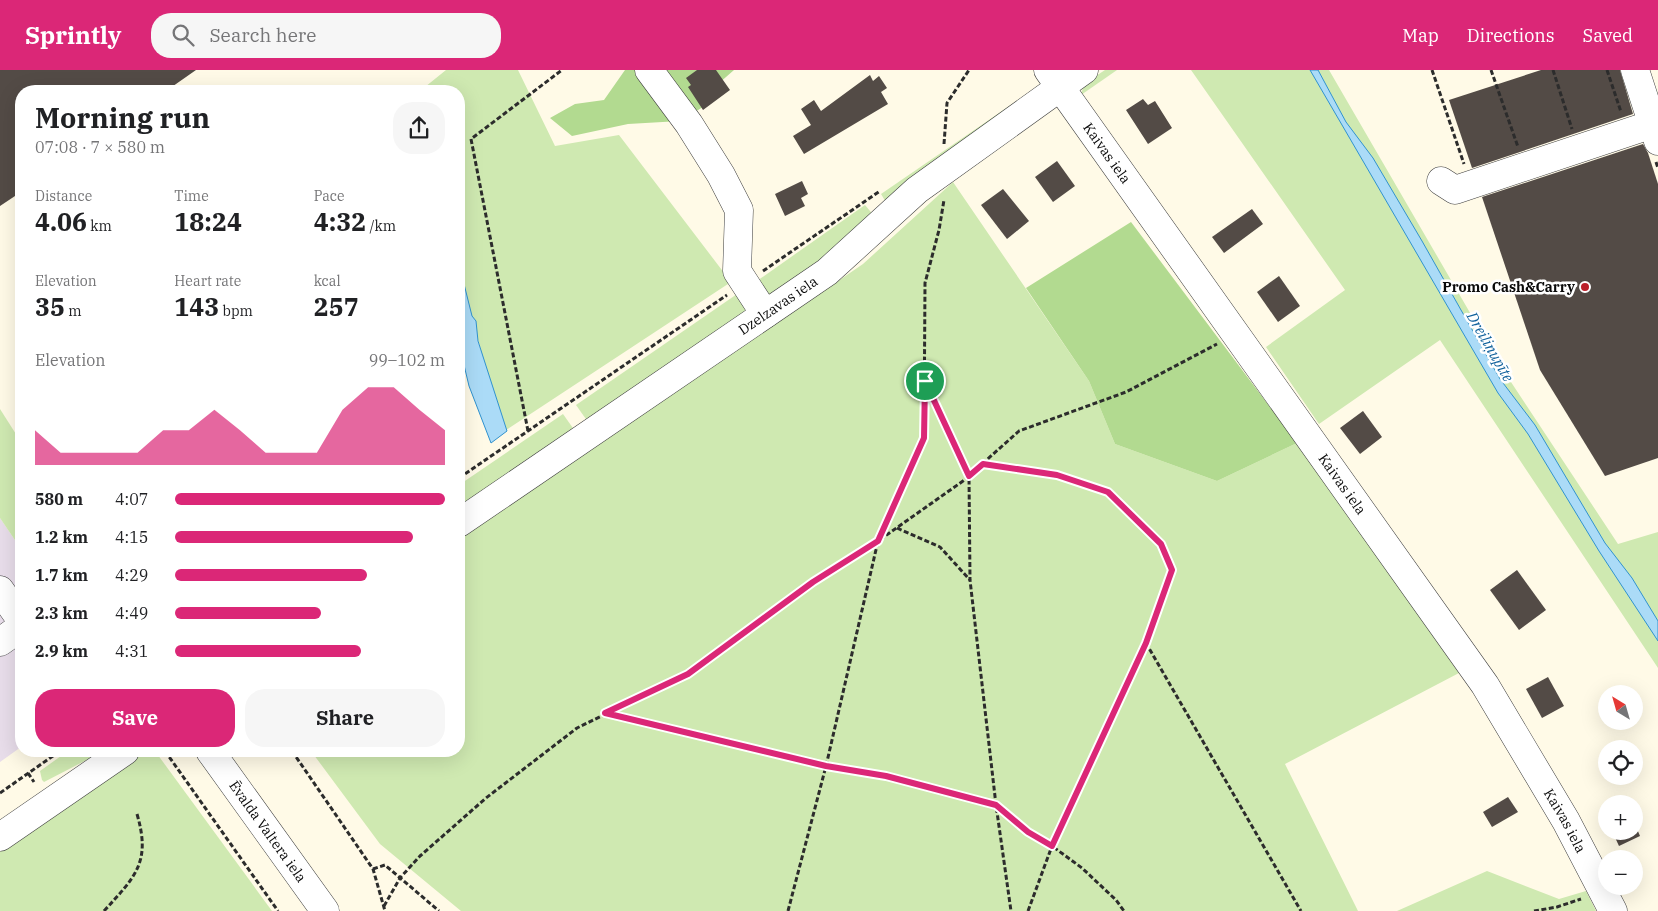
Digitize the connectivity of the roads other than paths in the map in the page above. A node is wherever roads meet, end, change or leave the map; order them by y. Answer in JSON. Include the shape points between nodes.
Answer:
{"nodes":[{"id":1,"x":649,"y":70,"type":"edge"},
{"id":2,"x":1084,"y":70,"type":"edge"},
{"id":3,"x":1635,"y":70,"type":"edge"},
{"id":4,"x":1053,"y":78,"type":"edge"},
{"id":5,"x":1655,"y":133,"type":"edge"},
{"id":6,"x":1441,"y":181,"type":"dead end"},
{"id":7,"x":765,"y":314,"type":"junction"},
{"id":8,"x":465,"y":519,"type":"edge"},
{"id":9,"x":0,"y":590,"type":"edge"},
{"id":10,"x":15,"y":611,"type":"edge"},
{"id":11,"x":15,"y":631,"type":"edge"},
{"id":12,"x":0,"y":642,"type":"edge"},
{"id":13,"x":116,"y":757,"type":"edge"},
{"id":14,"x":214,"y":757,"type":"edge"},
{"id":15,"x":0,"y":837,"type":"edge"},
{"id":16,"x":1608,"y":901,"type":"edge"},
{"id":17,"x":324,"y":911,"type":"edge"}],
"edges":[{"from":1,"to":7,"type":"street","via":[[689,124],[739,210],[737,270]]},
{"from":2,"to":4,"type":"street","name":"Dzelzavas iela"},
{"from":3,"to":5,"type":"street"},
{"from":4,"to":7,"type":"street","name":"Dzelzavas iela","via":[[917,190],[827,272]]},
{"from":4,"to":16,"type":"street","name":"Kaivas iela","via":[[1485,685],[1566,821]]},
{"from":5,"to":6,"type":"street","via":[[1578,149],[1455,190]]},
{"from":7,"to":8,"type":"street","name":"Dzelzavas iela"},
{"from":9,"to":10,"type":"street"},
{"from":11,"to":12,"type":"street"},
{"from":13,"to":15,"type":"street"},
{"from":14,"to":17,"type":"street","name":"Ēvalda Valtera iela"}]}
